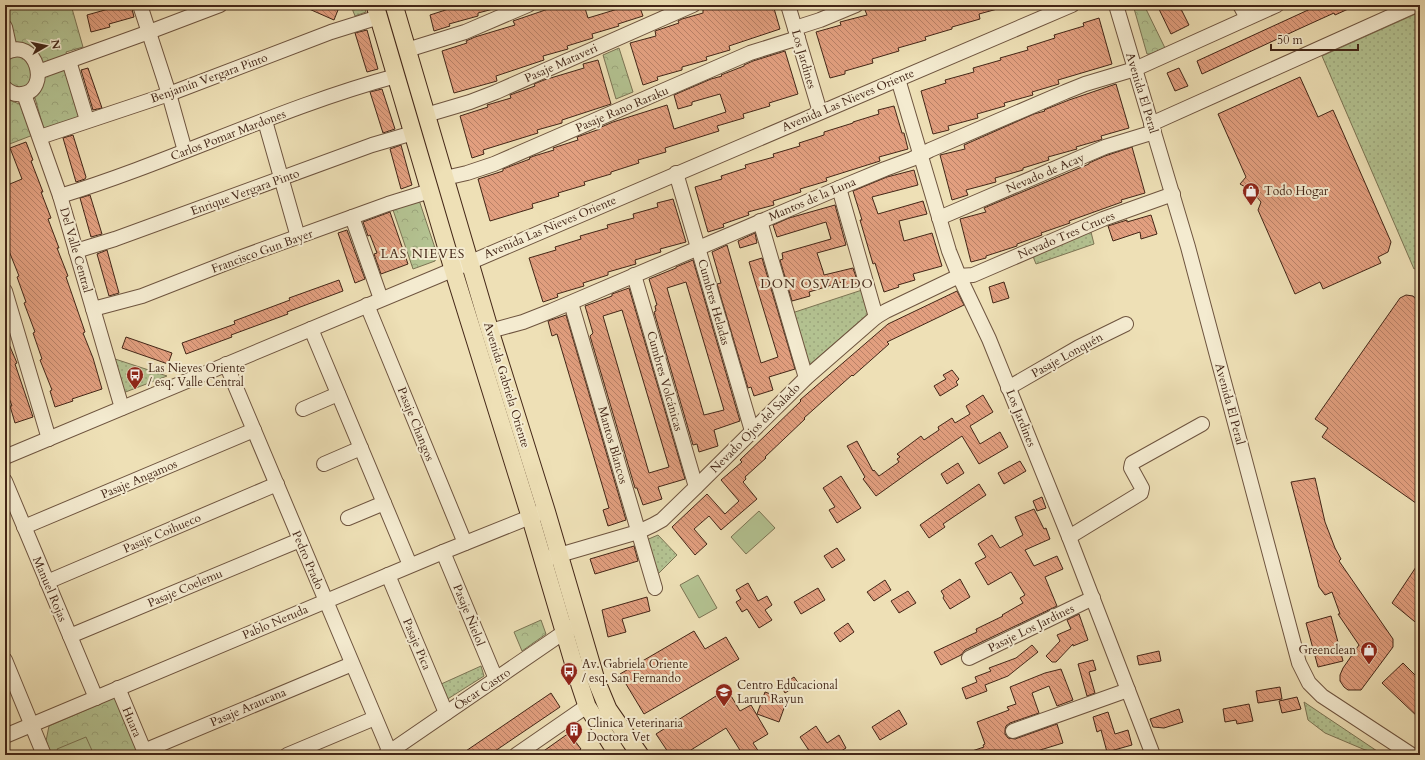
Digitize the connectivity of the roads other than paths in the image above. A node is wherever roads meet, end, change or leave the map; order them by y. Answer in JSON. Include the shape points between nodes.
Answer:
{"nodes":[{"id":1,"x":140,"y":5,"type":"edge"},
{"id":2,"x":220,"y":5,"type":"edge"},
{"id":3,"x":394,"y":5,"type":"edge"},
{"id":4,"x":528,"y":5,"type":"edge"},
{"id":5,"x":693,"y":5,"type":"edge"},
{"id":6,"x":788,"y":5,"type":"edge"},
{"id":7,"x":856,"y":5,"type":"edge"},
{"id":8,"x":1072,"y":5,"type":"edge"},
{"id":9,"x":1116,"y":5,"type":"edge"},
{"id":10,"x":1240,"y":5,"type":"edge"},
{"id":11,"x":1277,"y":5,"type":"edge"},
{"id":12,"x":1416,"y":5,"type":"edge"},
{"id":13,"x":377,"y":11,"type":"edge"},
{"id":14,"x":1248,"y":18,"type":"junction"},
{"id":15,"x":5,"y":27,"type":"edge"},
{"id":16,"x":149,"y":32,"type":"junction"},
{"id":17,"x":797,"y":33,"type":"junction"},
{"id":18,"x":407,"y":50,"type":"junction"},
{"id":19,"x":8,"y":51,"type":"edge"},
{"id":20,"x":69,"y":61,"type":"junction"},
{"id":21,"x":1134,"y":69,"type":"junction"},
{"id":22,"x":38,"y":72,"type":"junction"},
{"id":23,"x":396,"y":76,"type":"junction"},
{"id":24,"x":898,"y":79,"type":"junction"},
{"id":25,"x":5,"y":88,"type":"edge"},
{"id":26,"x":24,"y":94,"type":"junction"},
{"id":27,"x":168,"y":94,"type":"junction"},
{"id":28,"x":820,"y":112,"type":"junction"},
{"id":29,"x":426,"y":115,"type":"junction"},
{"id":30,"x":87,"y":120,"type":"junction"},
{"id":31,"x":265,"y":121,"type":"junction"},
{"id":32,"x":1152,"y":128,"type":"junction"},
{"id":33,"x":413,"y":133,"type":"junction"},
{"id":34,"x":40,"y":137,"type":"junction"},
{"id":35,"x":185,"y":151,"type":"junction"},
{"id":36,"x":920,"y":155,"type":"junction"},
{"id":37,"x":676,"y":173,"type":"junction"},
{"id":38,"x":445,"y":178,"type":"junction"},
{"id":39,"x":282,"y":179,"type":"junction"},
{"id":40,"x":839,"y":188,"type":"junction"},
{"id":41,"x":430,"y":191,"type":"junction"},
{"id":42,"x":1173,"y":194,"type":"junction"},
{"id":43,"x":60,"y":196,"type":"junction"},
{"id":44,"x":352,"y":217,"type":"junction"},
{"id":45,"x":939,"y":218,"type":"junction"},
{"id":46,"x":760,"y":221,"type":"junction"},
{"id":47,"x":298,"y":237,"type":"junction"},
{"id":48,"x":698,"y":248,"type":"junction"},
{"id":49,"x":76,"y":251,"type":"junction"},
{"id":50,"x":469,"y":262,"type":"junction"},
{"id":51,"x":453,"y":269,"type":"junction"},
{"id":52,"x":634,"y":275,"type":"junction"},
{"id":53,"x":959,"y":276,"type":"junction"},
{"id":54,"x":5,"y":291,"type":"edge"},
{"id":55,"x":381,"y":299,"type":"junction"},
{"id":56,"x":571,"y":303,"type":"junction"},
{"id":57,"x":367,"y":305,"type":"junction"},
{"id":58,"x":93,"y":309,"type":"junction"},
{"id":59,"x":876,"y":317,"type":"junction"},
{"id":60,"x":1126,"y":324,"type":"dead end"},
{"id":61,"x":311,"y":329,"type":"junction"},
{"id":62,"x":490,"y":331,"type":"junction"},
{"id":63,"x":226,"y":364,"type":"junction"},
{"id":64,"x":806,"y":378,"type":"junction"},
{"id":65,"x":1008,"y":388,"type":"junction"},
{"id":66,"x":338,"y":394,"type":"junction"},
{"id":67,"x":122,"y":408,"type":"junction"},
{"id":68,"x":303,"y":409,"type":"dead end"},
{"id":69,"x":1202,"y":424,"type":"dead end"},
{"id":70,"x":254,"y":430,"type":"junction"},
{"id":71,"x":752,"y":431,"type":"junction"},
{"id":72,"x":49,"y":439,"type":"junction"},
{"id":73,"x":361,"y":448,"type":"junction"},
{"id":74,"x":5,"y":457,"type":"edge"},
{"id":75,"x":324,"y":464,"type":"dead end"},
{"id":76,"x":5,"y":481,"type":"edge"},
{"id":77,"x":277,"y":484,"type":"junction"},
{"id":78,"x":696,"y":487,"type":"junction"},
{"id":79,"x":384,"y":503,"type":"junction"},
{"id":80,"x":546,"y":510,"type":"junction"},
{"id":81,"x":530,"y":516,"type":"junction"},
{"id":82,"x":348,"y":518,"type":"dead end"},
{"id":83,"x":24,"y":527,"type":"junction"},
{"id":84,"x":638,"y":532,"type":"junction"},
{"id":85,"x":1069,"y":537,"type":"junction"},
{"id":86,"x":300,"y":540,"type":"junction"},
{"id":87,"x":465,"y":543,"type":"junction"},
{"id":88,"x":443,"y":552,"type":"junction"},
{"id":89,"x":559,"y":555,"type":"junction"},
{"id":90,"x":543,"y":560,"type":"junction"},
{"id":91,"x":410,"y":565,"type":"junction"},
{"id":92,"x":388,"y":575,"type":"junction"},
{"id":93,"x":47,"y":582,"type":"junction"},
{"id":94,"x":655,"y":588,"type":"dead end"},
{"id":95,"x":1093,"y":598,"type":"junction"},
{"id":96,"x":326,"y":601,"type":"junction"},
{"id":97,"x":579,"y":622,"type":"junction"},
{"id":98,"x":564,"y":632,"type":"junction"},
{"id":99,"x":70,"y":636,"type":"junction"},
{"id":100,"x":969,"y":658,"type":"dead end"},
{"id":101,"x":5,"y":662,"type":"edge"},
{"id":102,"x":352,"y":664,"type":"junction"},
{"id":103,"x":496,"y":679,"type":"junction"},
{"id":104,"x":118,"y":688,"type":"junction"},
{"id":105,"x":1128,"y":690,"type":"junction"},
{"id":106,"x":96,"y":698,"type":"junction"},
{"id":107,"x":587,"y":706,"type":"junction"},
{"id":108,"x":446,"y":713,"type":"junction"},
{"id":109,"x":375,"y":718,"type":"junction"},
{"id":110,"x":32,"y":724,"type":"junction"},
{"id":111,"x":1013,"y":731,"type":"dead end"},
{"id":112,"x":5,"y":736,"type":"edge"},
{"id":113,"x":145,"y":753,"type":"edge"},
{"id":114,"x":388,"y":754,"type":"edge"},
{"id":115,"x":1148,"y":754,"type":"edge"},
{"id":116,"x":44,"y":755,"type":"edge"},
{"id":117,"x":287,"y":755,"type":"edge"},
{"id":118,"x":516,"y":755,"type":"edge"},
{"id":119,"x":618,"y":755,"type":"edge"},
{"id":120,"x":640,"y":755,"type":"edge"},
{"id":121,"x":1412,"y":755,"type":"edge"}],
"edges":[{"from":1,"to":16,"type":"street"},
{"from":2,"to":16,"type":"street"},
{"from":3,"to":18,"type":"main road","name":"Avenida Gabriela Oriente"},
{"from":4,"to":18,"type":"street","via":[[465,32]]},
{"from":5,"to":29,"type":"street","name":"Pasaje Mataveri","via":[[496,92]]},
{"from":6,"to":17,"type":"street","name":"Los Jardines"},
{"from":7,"to":17,"type":"street","name":"Pasaje Rano Raraku"},
{"from":8,"to":24,"type":"street","name":"Avenida Las Nieves Oriente"},
{"from":9,"to":21,"type":"street","name":"Avenida El Peral"},
{"from":10,"to":14,"type":"street"},
{"from":11,"to":14,"type":"street","name":"Mantos de la Luna"},
{"from":12,"to":32,"type":"street","name":"Nevado de Acay"},
{"from":13,"to":23,"type":"main road","name":"Avenida Gabriela Oriente"},
{"from":13,"to":27,"type":"street","name":"Benjamín Vergara Pinto","via":[[332,32]]},
{"from":14,"to":21,"type":"street","name":"Mantos de la Luna"},
{"from":15,"to":19,"type":"street"},
{"from":16,"to":20,"type":"street"},
{"from":16,"to":27,"type":"street"},
{"from":17,"to":28,"type":"street","name":"Los Jardines"},
{"from":17,"to":38,"type":"street","name":"Pasaje Rano Raraku","via":[[494,164]]},
{"from":18,"to":29,"type":"main road","name":"Avenida Gabriela Oriente"},
{"from":19,"to":22,"type":"street","via":[[20,49],[29,53]]},
{"from":20,"to":22,"type":"street"},
{"from":20,"to":30,"type":"street"},
{"from":21,"to":32,"type":"street","name":"Avenida El Peral"},
{"from":21,"to":36,"type":"street","name":"Mantos de la Luna","via":[[1084,84]]},
{"from":22,"to":26,"type":"street","via":[[35,86]]},
{"from":23,"to":31,"type":"street","name":"Carlos Pomar Mardones","via":[[341,92]]},
{"from":23,"to":33,"type":"main road","name":"Avenida Gabriela Oriente"},
{"from":24,"to":28,"type":"street","name":"Avenida Las Nieves Oriente"},
{"from":24,"to":36,"type":"street","name":"Los Jardines"},
{"from":25,"to":26,"type":"street","via":[[14,94]]},
{"from":26,"to":34,"type":"street","name":"Del Valle Central"},
{"from":27,"to":30,"type":"street","name":"Benjamín Vergara Pinto"},
{"from":27,"to":35,"type":"street"},
{"from":28,"to":37,"type":"street","name":"Avenida Las Nieves Oriente"},
{"from":29,"to":38,"type":"main road","name":"Avenida Gabriela Oriente"},
{"from":30,"to":34,"type":"street","name":"Benjamín Vergara Pinto"},
{"from":31,"to":35,"type":"street","name":"Carlos Pomar Mardones"},
{"from":31,"to":39,"type":"street"},
{"from":32,"to":42,"type":"street","name":"Avenida El Peral"},
{"from":32,"to":45,"type":"street","name":"Nevado de Acay"},
{"from":33,"to":39,"type":"street","name":"Enrique Vergara Pinto","via":[[372,145]]},
{"from":33,"to":41,"type":"main road","name":"Avenida Gabriela Oriente"},
{"from":34,"to":43,"type":"street","name":"Del Valle Central"},
{"from":35,"to":43,"type":"street","name":"Carlos Pomar Mardones"},
{"from":36,"to":40,"type":"street","name":"Mantos de la Luna"},
{"from":36,"to":45,"type":"street","name":"Los Jardines"},
{"from":37,"to":48,"type":"street","name":"Cumbres Heladas"},
{"from":37,"to":50,"type":"street","name":"Avenida Las Nieves Oriente"},
{"from":38,"to":50,"type":"main road","name":"Avenida Gabriela Oriente"},
{"from":39,"to":47,"type":"street"},
{"from":39,"to":49,"type":"street","name":"Enrique Vergara Pinto"},
{"from":40,"to":46,"type":"street","name":"Mantos de la Luna"},
{"from":40,"to":59,"type":"street"},
{"from":41,"to":44,"type":"street","name":"Francisco Gun Bayer"},
{"from":41,"to":51,"type":"main road","name":"Avenida Gabriela Oriente"},
{"from":42,"to":53,"type":"street","name":"Nevado Tres Cruces","via":[[1104,219],[974,275]]},
{"from":42,"to":121,"type":"street","name":"Avenida El Peral","via":[[1299,663],[1309,683],[1322,696]]},
{"from":43,"to":49,"type":"street","name":"Del Valle Central"},
{"from":44,"to":47,"type":"street","name":"Francisco Gun Bayer"},
{"from":44,"to":55,"type":"street"},
{"from":45,"to":53,"type":"street","name":"Los Jardines"},
{"from":46,"to":48,"type":"street","name":"Mantos de la Luna"},
{"from":46,"to":64,"type":"street"},
{"from":47,"to":58,"type":"street","name":"Francisco Gun Bayer","via":[[142,296]]},
{"from":48,"to":52,"type":"street","name":"Mantos de la Luna"},
{"from":48,"to":71,"type":"street","name":"Cumbres Heladas"},
{"from":49,"to":58,"type":"street","name":"Del Valle Central"},
{"from":50,"to":51,"type":"street","name":"Avenida Las Nieves Oriente"},
{"from":50,"to":62,"type":"main road","name":"Avenida Gabriela Oriente"},
{"from":51,"to":55,"type":"street","name":"Avenida Las Nieves Oriente"},
{"from":51,"to":81,"type":"main road","name":"Avenida Gabriela Oriente"},
{"from":52,"to":56,"type":"street","name":"Mantos de la Luna"},
{"from":52,"to":78,"type":"street","name":"Cumbres Volcánicas"},
{"from":53,"to":59,"type":"street","name":"Nevado Ojos del Salado"},
{"from":53,"to":65,"type":"street","name":"Los Jardines","via":[[989,339]]},
{"from":54,"to":72,"type":"street"},
{"from":55,"to":57,"type":"street","name":"Avenida Las Nieves Oriente"},
{"from":56,"to":62,"type":"street","name":"Mantos de la Luna","via":[[537,317]]},
{"from":56,"to":84,"type":"street","name":"Mantos Blancos"},
{"from":57,"to":61,"type":"street","name":"Avenida Las Nieves Oriente"},
{"from":57,"to":87,"type":"street","name":"Pasaje Changos"},
{"from":58,"to":67,"type":"street","name":"Del Valle Central"},
{"from":59,"to":64,"type":"street","name":"Nevado Ojos del Salado"},
{"from":60,"to":65,"type":"street","name":"Pasaje Lonquén","via":[[1079,347]]},
{"from":61,"to":63,"type":"street","name":"Avenida Las Nieves Oriente"},
{"from":61,"to":66,"type":"street"},
{"from":62,"to":80,"type":"main road","name":"Avenida Gabriela Oriente"},
{"from":63,"to":67,"type":"street","name":"Avenida Las Nieves Oriente"},
{"from":63,"to":70,"type":"street","name":"Pedro Prado"},
{"from":64,"to":71,"type":"street","name":"Nevado Ojos del Salado"},
{"from":65,"to":85,"type":"street","name":"Los Jardines"},
{"from":66,"to":68,"type":"street"},
{"from":66,"to":73,"type":"street"},
{"from":67,"to":72,"type":"street","name":"Avenida Las Nieves Oriente"},
{"from":69,"to":85,"type":"street","via":[[1132,463],[1131,468],[1142,488],[1141,493]]},
{"from":70,"to":77,"type":"street","name":"Pedro Prado"},
{"from":70,"to":83,"type":"street","name":"Pasaje Angamos"},
{"from":71,"to":78,"type":"street","name":"Nevado Ojos del Salado"},
{"from":72,"to":74,"type":"street","name":"Avenida Las Nieves Oriente"},
{"from":73,"to":75,"type":"street"},
{"from":73,"to":79,"type":"street"},
{"from":76,"to":83,"type":"street","name":"Manuel Rojas"},
{"from":77,"to":86,"type":"street","name":"Pedro Prado"},
{"from":77,"to":93,"type":"street","name":"Pasaje Coihueco"},
{"from":78,"to":84,"type":"street","name":"Nevado Ojos del Salado","via":[[662,520]]},
{"from":79,"to":82,"type":"street"},
{"from":79,"to":91,"type":"street"},
{"from":80,"to":81,"type":"street","name":"Pablo Neruda"},
{"from":80,"to":89,"type":"main road","name":"Avenida Gabriela Oriente"},
{"from":81,"to":87,"type":"street","name":"Pablo Neruda"},
{"from":81,"to":90,"type":"main road","name":"Avenida Gabriela Oriente"},
{"from":83,"to":93,"type":"street","name":"Manuel Rojas"},
{"from":84,"to":89,"type":"street","name":"Nevado Ojos del Salado"},
{"from":84,"to":94,"type":"street","name":"Mantos Blancos"},
{"from":85,"to":95,"type":"street","name":"Los Jardines"},
{"from":86,"to":96,"type":"street","name":"Pedro Prado"},
{"from":86,"to":99,"type":"street","name":"Pasaje Coelemu"},
{"from":87,"to":88,"type":"street","name":"Pablo Neruda"},
{"from":88,"to":91,"type":"street","name":"Pablo Neruda"},
{"from":88,"to":103,"type":"street","name":"Pasaje Ñielol"},
{"from":89,"to":90,"type":"street","name":"Nevado Ojos del Salado"},
{"from":89,"to":97,"type":"main road","name":"Avenida Gabriela Oriente"},
{"from":90,"to":98,"type":"main road","name":"Avenida Gabriela Oriente"},
{"from":91,"to":92,"type":"street","name":"Pablo Neruda"},
{"from":92,"to":96,"type":"street","name":"Pablo Neruda"},
{"from":92,"to":108,"type":"street","name":"Pasaje Pica"},
{"from":93,"to":99,"type":"street","name":"Manuel Rojas"},
{"from":95,"to":100,"type":"street","name":"Pasaje Los Jardines"},
{"from":95,"to":105,"type":"street","name":"Los Jardines"},
{"from":96,"to":102,"type":"street","name":"Pedro Prado"},
{"from":96,"to":104,"type":"street","name":"Pablo Neruda"},
{"from":97,"to":98,"type":"street","name":"Óscar Castro"},
{"from":97,"to":120,"type":"main road","name":"Avenida Gabriela Oriente","via":[[602,696]]},
{"from":98,"to":103,"type":"street","name":"Óscar Castro"},
{"from":98,"to":107,"type":"main road","name":"Avenida Gabriela Oriente"},
{"from":99,"to":106,"type":"street","name":"Manuel Rojas"},
{"from":101,"to":110,"type":"street"},
{"from":102,"to":109,"type":"street","name":"Pedro Prado"},
{"from":102,"to":113,"type":"street","name":"Pasaje Araucana"},
{"from":103,"to":108,"type":"street","name":"Óscar Castro"},
{"from":104,"to":106,"type":"street","name":"Pablo Neruda"},
{"from":104,"to":113,"type":"street","name":"Huara"},
{"from":105,"to":111,"type":"street"},
{"from":105,"to":115,"type":"street","name":"Los Jardines"},
{"from":106,"to":110,"type":"street","name":"Pablo Neruda"},
{"from":107,"to":118,"type":"street"},
{"from":107,"to":119,"type":"main road","name":"Avenida Gabriela Oriente"},
{"from":108,"to":114,"type":"street","name":"Óscar Castro"},
{"from":109,"to":114,"type":"street","name":"Pedro Prado"},
{"from":109,"to":117,"type":"street"},
{"from":110,"to":112,"type":"street","name":"Pablo Neruda"},
{"from":110,"to":116,"type":"street"}]}
